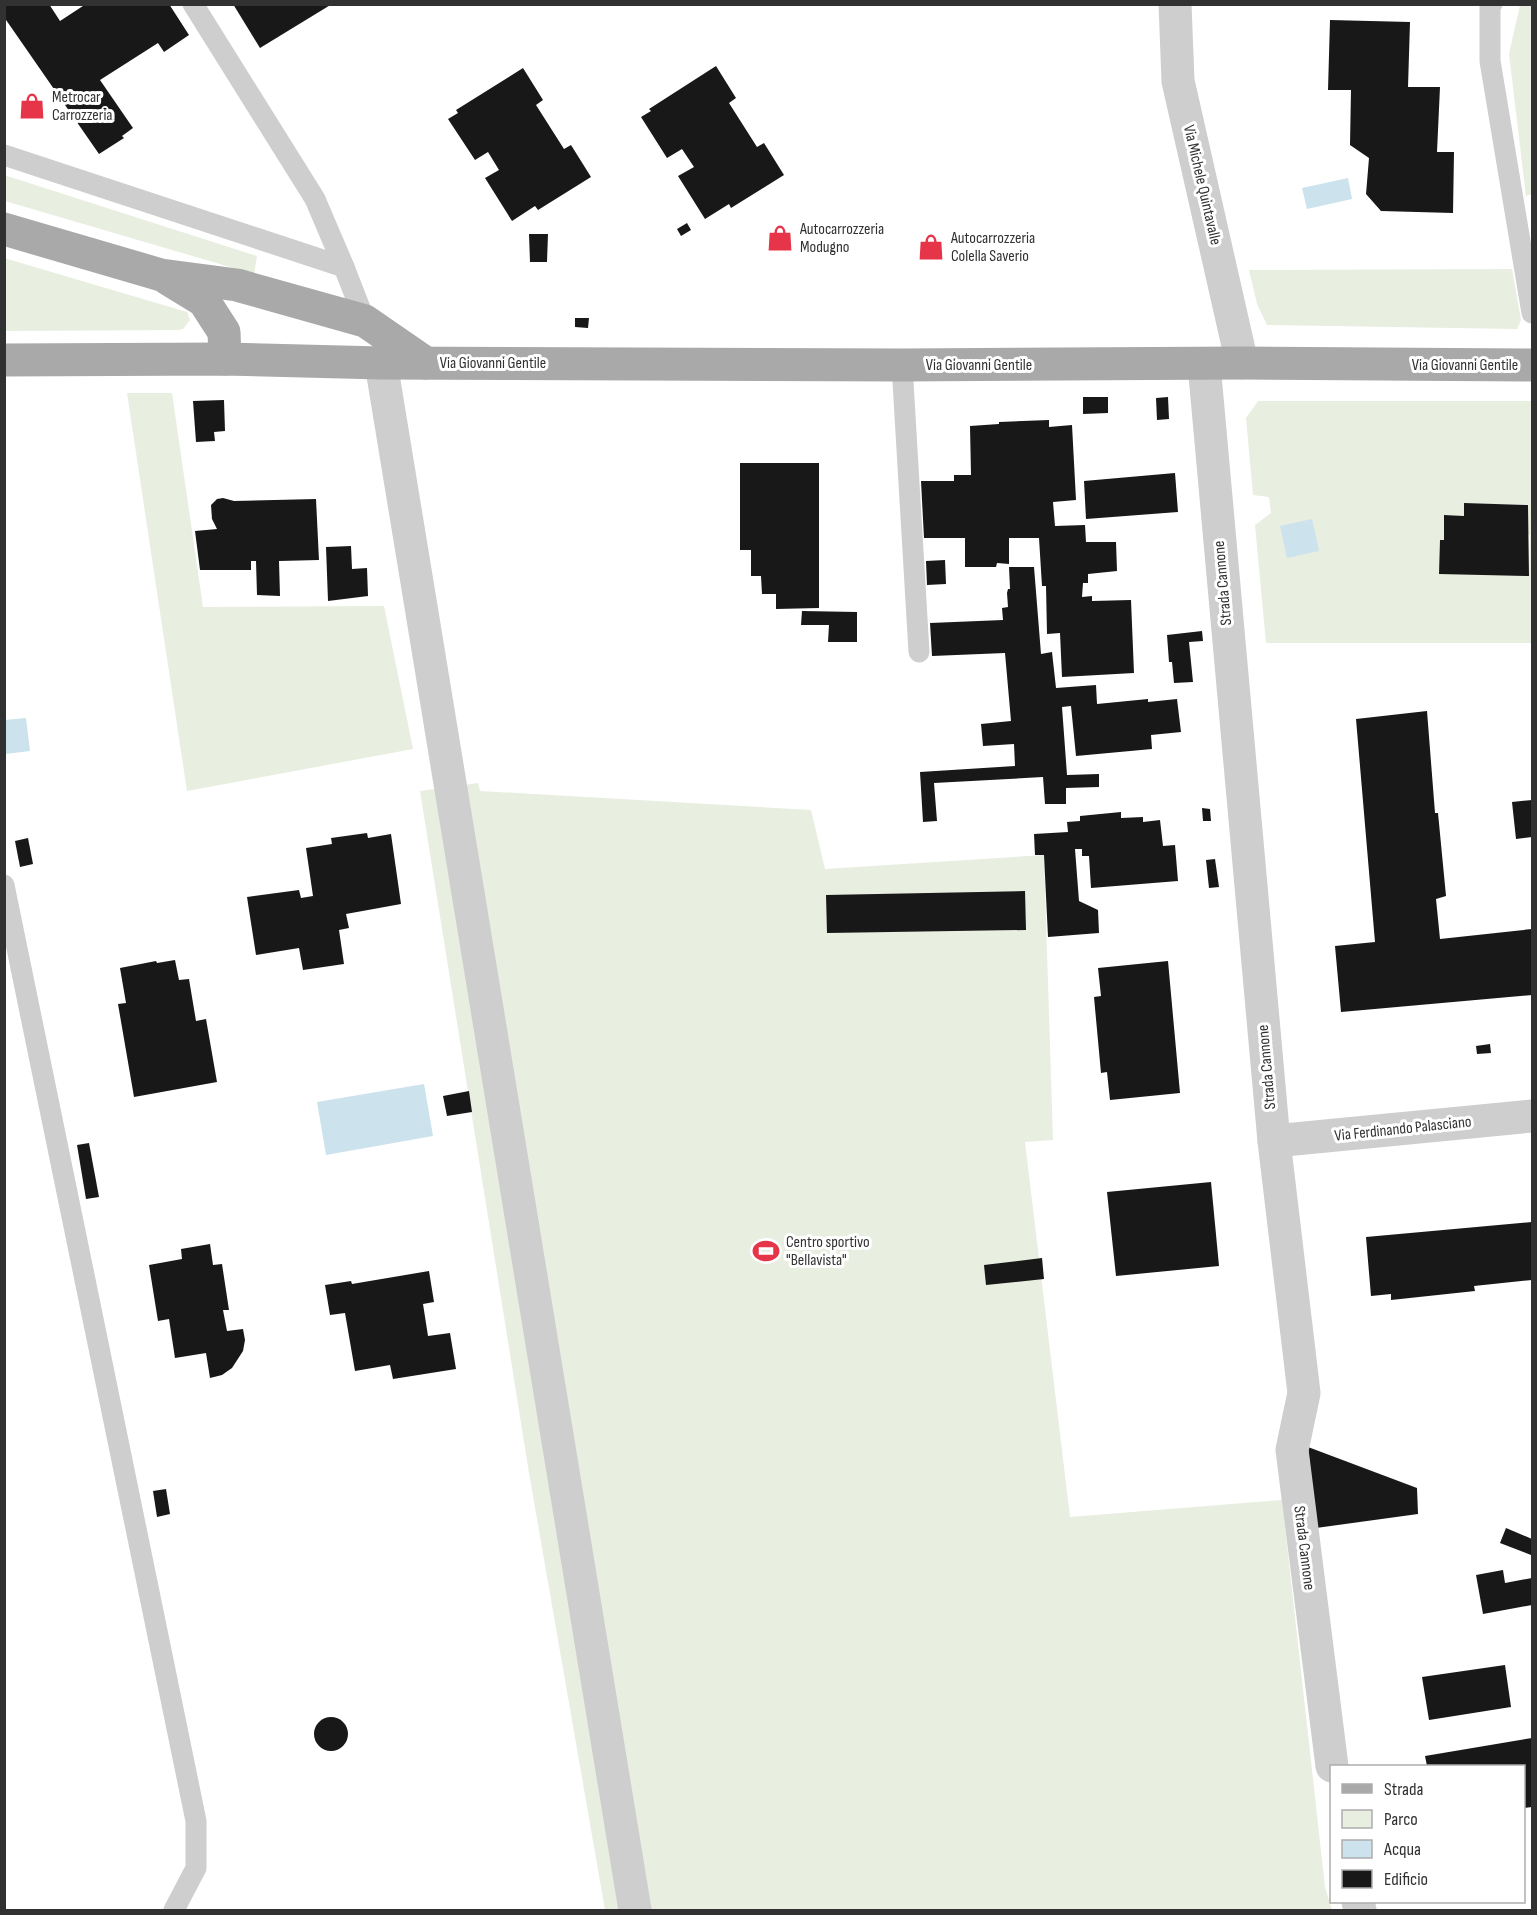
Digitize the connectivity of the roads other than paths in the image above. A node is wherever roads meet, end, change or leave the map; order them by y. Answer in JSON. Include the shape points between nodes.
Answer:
{"nodes":[{"id":1,"x":193,"y":4,"type":"edge"},
{"id":2,"x":1174,"y":4,"type":"edge"},
{"id":3,"x":1492,"y":4,"type":"edge"},
{"id":4,"x":4,"y":155,"type":"edge"},
{"id":5,"x":4,"y":229,"type":"edge"},
{"id":6,"x":344,"y":267,"type":"junction"},
{"id":7,"x":161,"y":275,"type":"junction"},
{"id":8,"x":1533,"y":313,"type":"edge"},
{"id":9,"x":365,"y":321,"type":"junction"},
{"id":10,"x":225,"y":359,"type":"junction"},
{"id":11,"x":4,"y":360,"type":"edge"},
{"id":12,"x":381,"y":363,"type":"junction"},
{"id":13,"x":426,"y":363,"type":"junction"},
{"id":14,"x":1242,"y":363,"type":"junction"},
{"id":15,"x":1204,"y":364,"type":"junction"},
{"id":16,"x":902,"y":365,"type":"junction"},
{"id":17,"x":1533,"y":365,"type":"edge"},
{"id":18,"x":920,"y":652,"type":"dead end"},
{"id":19,"x":4,"y":885,"type":"edge"},
{"id":20,"x":1533,"y":1116,"type":"edge"},
{"id":21,"x":1274,"y":1141,"type":"junction"},
{"id":22,"x":1332,"y":1765,"type":"edge"},
{"id":23,"x":174,"y":1911,"type":"edge"},
{"id":24,"x":635,"y":1911,"type":"edge"}],
"edges":[{"from":1,"to":6,"type":"lane","via":[[315,199]]},
{"from":2,"to":14,"type":"street","name":"Via Michele Quintavalle","via":[[1178,81]]},
{"from":3,"to":8,"type":"lane","via":[[1490,61]]},
{"from":4,"to":6,"type":"lane"},
{"from":5,"to":7,"type":"main road"},
{"from":6,"to":9,"type":"lane"},
{"from":7,"to":9,"type":"main road","via":[[237,285]]},
{"from":7,"to":10,"type":"main road","via":[[204,301],[224,332]]},
{"from":9,"to":13,"type":"main road"},
{"from":10,"to":11,"type":"main road","name":"Via Giovanni Gentile"},
{"from":10,"to":12,"type":"main road","name":"Via Giovanni Gentile"},
{"from":12,"to":13,"type":"main road","name":"Via Giovanni Gentile"},
{"from":12,"to":24,"type":"street"},
{"from":13,"to":16,"type":"main road","name":"Via Giovanni Gentile"},
{"from":14,"to":15,"type":"main road","name":"Via Giovanni Gentile"},
{"from":14,"to":17,"type":"main road","name":"Via Giovanni Gentile"},
{"from":15,"to":16,"type":"main road","name":"Via Giovanni Gentile"},
{"from":15,"to":21,"type":"street","name":"Strada Cannone"},
{"from":16,"to":18,"type":"lane"},
{"from":19,"to":23,"type":"lane","via":[[196,1821],[196,1868]]},
{"from":20,"to":21,"type":"street","name":"Via Ferdinando Palasciano"},
{"from":21,"to":22,"type":"street","name":"Strada Cannone","via":[[1304,1393],[1292,1450]]}]}
